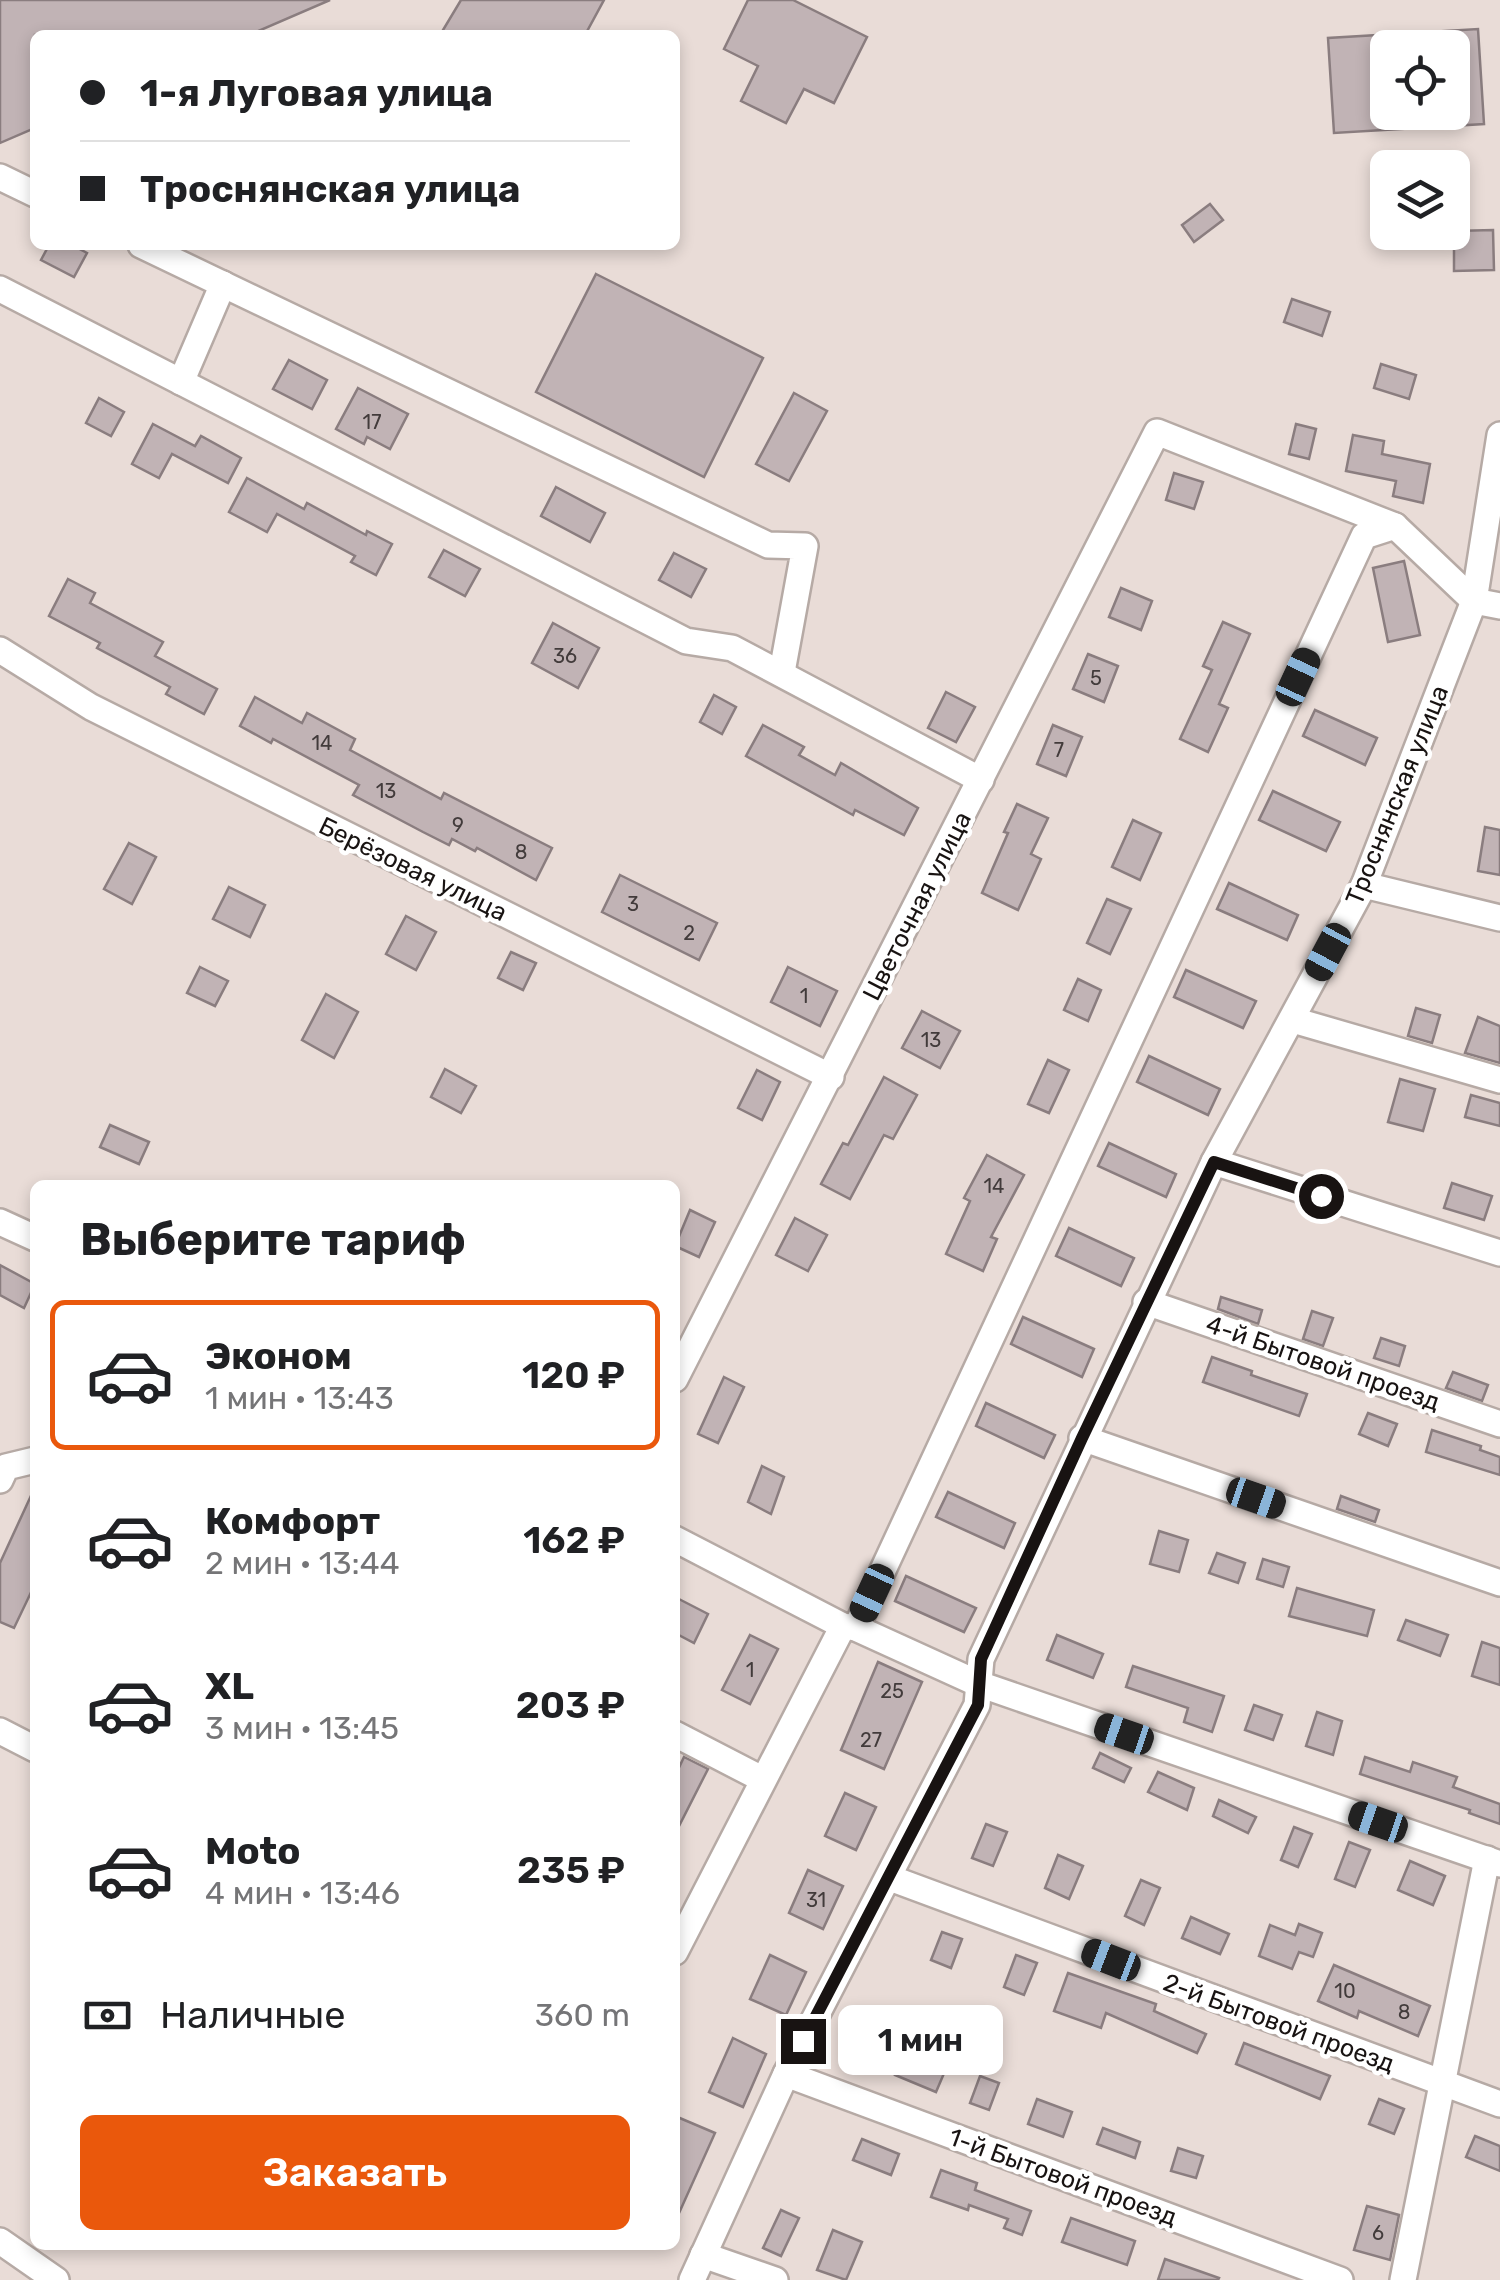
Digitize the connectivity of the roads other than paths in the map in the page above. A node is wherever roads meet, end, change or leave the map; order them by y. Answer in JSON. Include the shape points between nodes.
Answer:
{"nodes":[{"id":1,"x":0,"y":177,"type":"edge"},
{"id":2,"x":30,"y":192,"type":"edge"},
{"id":3,"x":152,"y":250,"type":"edge"},
{"id":4,"x":223,"y":284,"type":"junction"},
{"id":5,"x":0,"y":289,"type":"edge"},
{"id":6,"x":181,"y":382,"type":"junction"},
{"id":7,"x":1500,"y":435,"type":"edge"},
{"id":8,"x":1395,"y":526,"type":"junction"},
{"id":9,"x":1487,"y":604,"type":"edge"},
{"id":10,"x":0,"y":650,"type":"edge"},
{"id":11,"x":782,"y":672,"type":"junction"},
{"id":12,"x":980,"y":780,"type":"junction"},
{"id":13,"x":1364,"y":885,"type":"junction"},
{"id":14,"x":1500,"y":918,"type":"edge"},
{"id":15,"x":1293,"y":1020,"type":"junction"},
{"id":16,"x":831,"y":1077,"type":"junction"},
{"id":17,"x":1500,"y":1080,"type":"edge"},
{"id":18,"x":1214,"y":1162,"type":"junction"},
{"id":19,"x":0,"y":1222,"type":"edge"},
{"id":20,"x":30,"y":1236,"type":"edge"},
{"id":21,"x":1500,"y":1253,"type":"edge"},
{"id":22,"x":1146,"y":1302,"type":"junction"},
{"id":23,"x":680,"y":1369,"type":"edge"},
{"id":24,"x":1500,"y":1424,"type":"edge"},
{"id":25,"x":1082,"y":1438,"type":"junction"},
{"id":26,"x":30,"y":1461,"type":"edge"},
{"id":27,"x":0,"y":1480,"type":"edge"},
{"id":28,"x":680,"y":1541,"type":"edge"},
{"id":29,"x":1500,"y":1582,"type":"edge"},
{"id":30,"x":850,"y":1627,"type":"junction"},
{"id":31,"x":979,"y":1684,"type":"junction"},
{"id":32,"x":0,"y":1731,"type":"edge"},
{"id":33,"x":680,"y":1737,"type":"edge"},
{"id":34,"x":30,"y":1746,"type":"edge"},
{"id":35,"x":762,"y":1780,"type":"junction"},
{"id":36,"x":1494,"y":1862,"type":"edge"},
{"id":37,"x":890,"y":1878,"type":"junction"},
{"id":38,"x":680,"y":1942,"type":"edge"},
{"id":39,"x":786,"y":2074,"type":"junction"},
{"id":40,"x":1442,"y":2084,"type":"junction"},
{"id":41,"x":1500,"y":2104,"type":"edge"},
{"id":42,"x":0,"y":2241,"type":"edge"},
{"id":43,"x":703,"y":2255,"type":"junction"},
{"id":44,"x":56,"y":2280,"type":"edge"},
{"id":45,"x":692,"y":2280,"type":"edge"},
{"id":46,"x":776,"y":2280,"type":"edge"},
{"id":47,"x":1340,"y":2280,"type":"edge"},
{"id":48,"x":1403,"y":2280,"type":"edge"}],
"edges":[{"from":1,"to":2,"type":"street"},
{"from":3,"to":4,"type":"street"},
{"from":4,"to":6,"type":"street"},
{"from":4,"to":11,"type":"street","via":[[768,545],[806,546]]},
{"from":5,"to":6,"type":"street"},
{"from":6,"to":11,"type":"street","via":[[686,641],[732,648]]},
{"from":7,"to":9,"type":"street","name":"Троснянская улица"},
{"from":8,"to":9,"type":"street"},
{"from":8,"to":12,"type":"street","name":"Цветочная улица","via":[[1157,432]]},
{"from":8,"to":30,"type":"street","via":[[1364,536]]},
{"from":9,"to":13,"type":"street","name":"Троснянская улица"},
{"from":10,"to":16,"type":"street","name":"Берёзовая улица","via":[[91,707]]},
{"from":11,"to":12,"type":"street"},
{"from":12,"to":16,"type":"street","name":"Цветочная улица"},
{"from":13,"to":14,"type":"street"},
{"from":13,"to":15,"type":"street","name":"Троснянская улица"},
{"from":15,"to":17,"type":"street"},
{"from":15,"to":18,"type":"street","name":"Троснянская улица"},
{"from":16,"to":23,"type":"street","name":"Цветочная улица"},
{"from":18,"to":21,"type":"street"},
{"from":18,"to":22,"type":"street","name":"Троснянская улица"},
{"from":19,"to":20,"type":"street"},
{"from":22,"to":24,"type":"street","name":"4-й Бытовой проезд"},
{"from":22,"to":25,"type":"street","name":"Троснянская улица"},
{"from":25,"to":29,"type":"street"},
{"from":25,"to":31,"type":"street","name":"Троснянская улица","via":[[981,1659]]},
{"from":26,"to":27,"type":"street","via":[[6,1467]]},
{"from":28,"to":30,"type":"street"},
{"from":30,"to":31,"type":"street"},
{"from":30,"to":35,"type":"street"},
{"from":31,"to":36,"type":"street"},
{"from":31,"to":37,"type":"street","name":"Троснянская улица","via":[[978,1705]]},
{"from":32,"to":34,"type":"street"},
{"from":33,"to":35,"type":"street"},
{"from":35,"to":38,"type":"street"},
{"from":36,"to":40,"type":"street"},
{"from":37,"to":39,"type":"street","name":"Троснянская улица"},
{"from":37,"to":40,"type":"street","name":"2-й Бытовой проезд"},
{"from":39,"to":43,"type":"street","name":"Троснянская улица"},
{"from":39,"to":47,"type":"street","name":"1-й Бытовой проезд"},
{"from":40,"to":41,"type":"street","name":"2-й Бытовой проезд"},
{"from":40,"to":48,"type":"street"},
{"from":42,"to":44,"type":"street"},
{"from":43,"to":45,"type":"street","name":"Троснянская улица"},
{"from":43,"to":46,"type":"street"}]}
